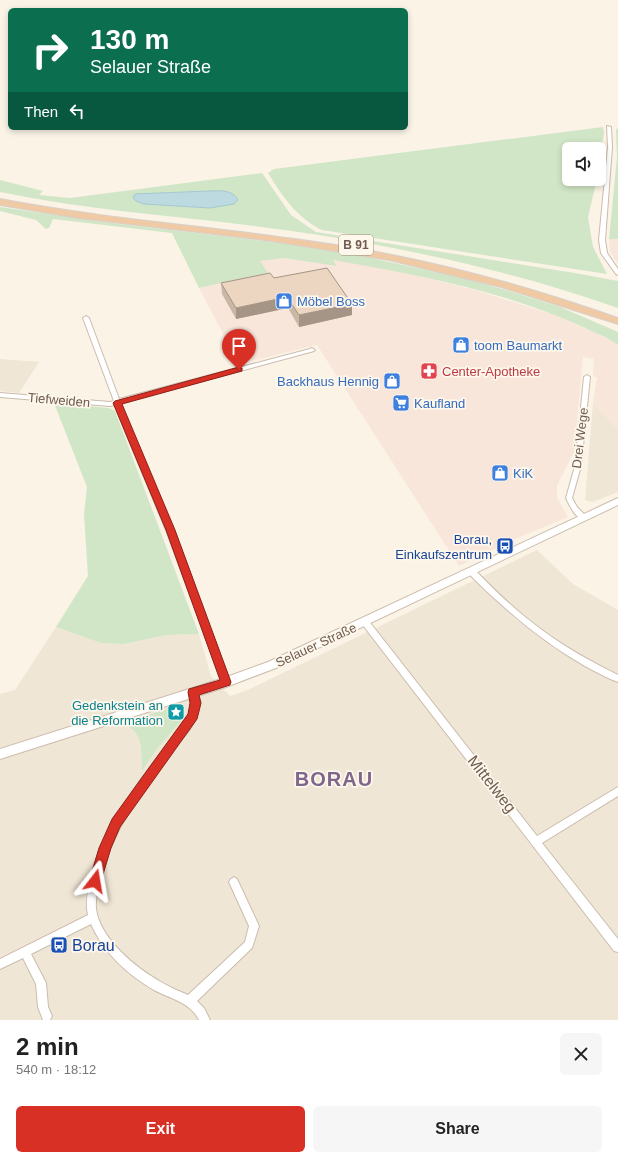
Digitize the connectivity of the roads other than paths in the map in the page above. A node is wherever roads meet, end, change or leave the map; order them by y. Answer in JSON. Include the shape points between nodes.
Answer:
{"nodes":[{"id":1,"x":609,"y":126,"type":"dead end"},
{"id":2,"x":0,"y":196,"type":"edge"},
{"id":3,"x":0,"y":202,"type":"edge"},
{"id":4,"x":618,"y":273,"type":"edge"},
{"id":5,"x":550,"y":297,"type":"junction"},
{"id":6,"x":618,"y":314,"type":"edge"},
{"id":7,"x":86,"y":318,"type":"dead end"},
{"id":8,"x":618,"y":321,"type":"edge"},
{"id":9,"x":618,"y":328,"type":"edge"},
{"id":10,"x":312,"y":350,"type":"dead end"},
{"id":11,"x":587,"y":377,"type":"dead end"},
{"id":12,"x":0,"y":395,"type":"edge"},
{"id":13,"x":118,"y":403,"type":"junction"},
{"id":14,"x":618,"y":501,"type":"edge"},
{"id":15,"x":583,"y":518,"type":"junction"},
{"id":16,"x":471,"y":571,"type":"junction"},
{"id":17,"x":365,"y":622,"type":"junction"},
{"id":18,"x":618,"y":679,"type":"edge"},
{"id":19,"x":226,"y":682,"type":"junction"},
{"id":20,"x":193,"y":692,"type":"junction"},
{"id":21,"x":0,"y":754,"type":"edge"},
{"id":22,"x":618,"y":791,"type":"edge"},
{"id":23,"x":536,"y":841,"type":"junction"},
{"id":24,"x":234,"y":882,"type":"dead end"},
{"id":25,"x":93,"y":918,"type":"junction"},
{"id":26,"x":618,"y":947,"type":"edge"},
{"id":27,"x":25,"y":952,"type":"junction"},
{"id":28,"x":0,"y":964,"type":"edge"},
{"id":29,"x":190,"y":1000,"type":"junction"},
{"id":30,"x":47,"y":1016,"type":"dead end"},
{"id":31,"x":205,"y":1020,"type":"edge"}],
"edges":[{"from":1,"to":4,"type":"street","via":[[610,147],[602,240],[604,253]]},
{"from":2,"to":6,"type":"highway","number":"B 91","via":[[84,210],[314,238],[392,251],[500,276]]},
{"from":3,"to":5,"type":"highway","number":"B 91","via":[[87,217],[352,250],[434,266]]},
{"from":5,"to":8,"type":"highway","number":"B 91"},
{"from":5,"to":9,"type":"highway","via":[[558,304]]},
{"from":7,"to":13,"type":"street"},
{"from":10,"to":13,"type":"street","name":"Tiefweiden"},
{"from":11,"to":15,"type":"street","name":"Drei Wege","via":[[578,466],[568,498]]},
{"from":12,"to":13,"type":"street","name":"Tiefweiden"},
{"from":13,"to":19,"type":"street","via":[[170,530]]},
{"from":14,"to":15,"type":"main road","name":"Selauer Straße"},
{"from":15,"to":16,"type":"main road","name":"Selauer Straße"},
{"from":16,"to":17,"type":"main road","name":"Selauer Straße"},
{"from":16,"to":18,"type":"street","via":[[520,620],[581,661]]},
{"from":17,"to":19,"type":"main road","name":"Selauer Straße","via":[[289,658]]},
{"from":17,"to":23,"type":"street","name":"Mittelweg"},
{"from":19,"to":20,"type":"main road","name":"Selauer Straße"},
{"from":20,"to":21,"type":"main road","name":"Selauer Straße"},
{"from":20,"to":25,"type":"street","via":[[196,703],[190,721],[129,802],[110,834],[92,895]]},
{"from":22,"to":23,"type":"street"},
{"from":23,"to":26,"type":"street","name":"Mittelweg"},
{"from":24,"to":29,"type":"street","via":[[254,926],[249,945]]},
{"from":25,"to":27,"type":"street"},
{"from":25,"to":29,"type":"street","via":[[116,952],[143,977]]},
{"from":27,"to":28,"type":"street"},
{"from":27,"to":30,"type":"street","via":[[41,983],[43,1007]]},
{"from":29,"to":31,"type":"street","via":[[201,1010]]}]}
